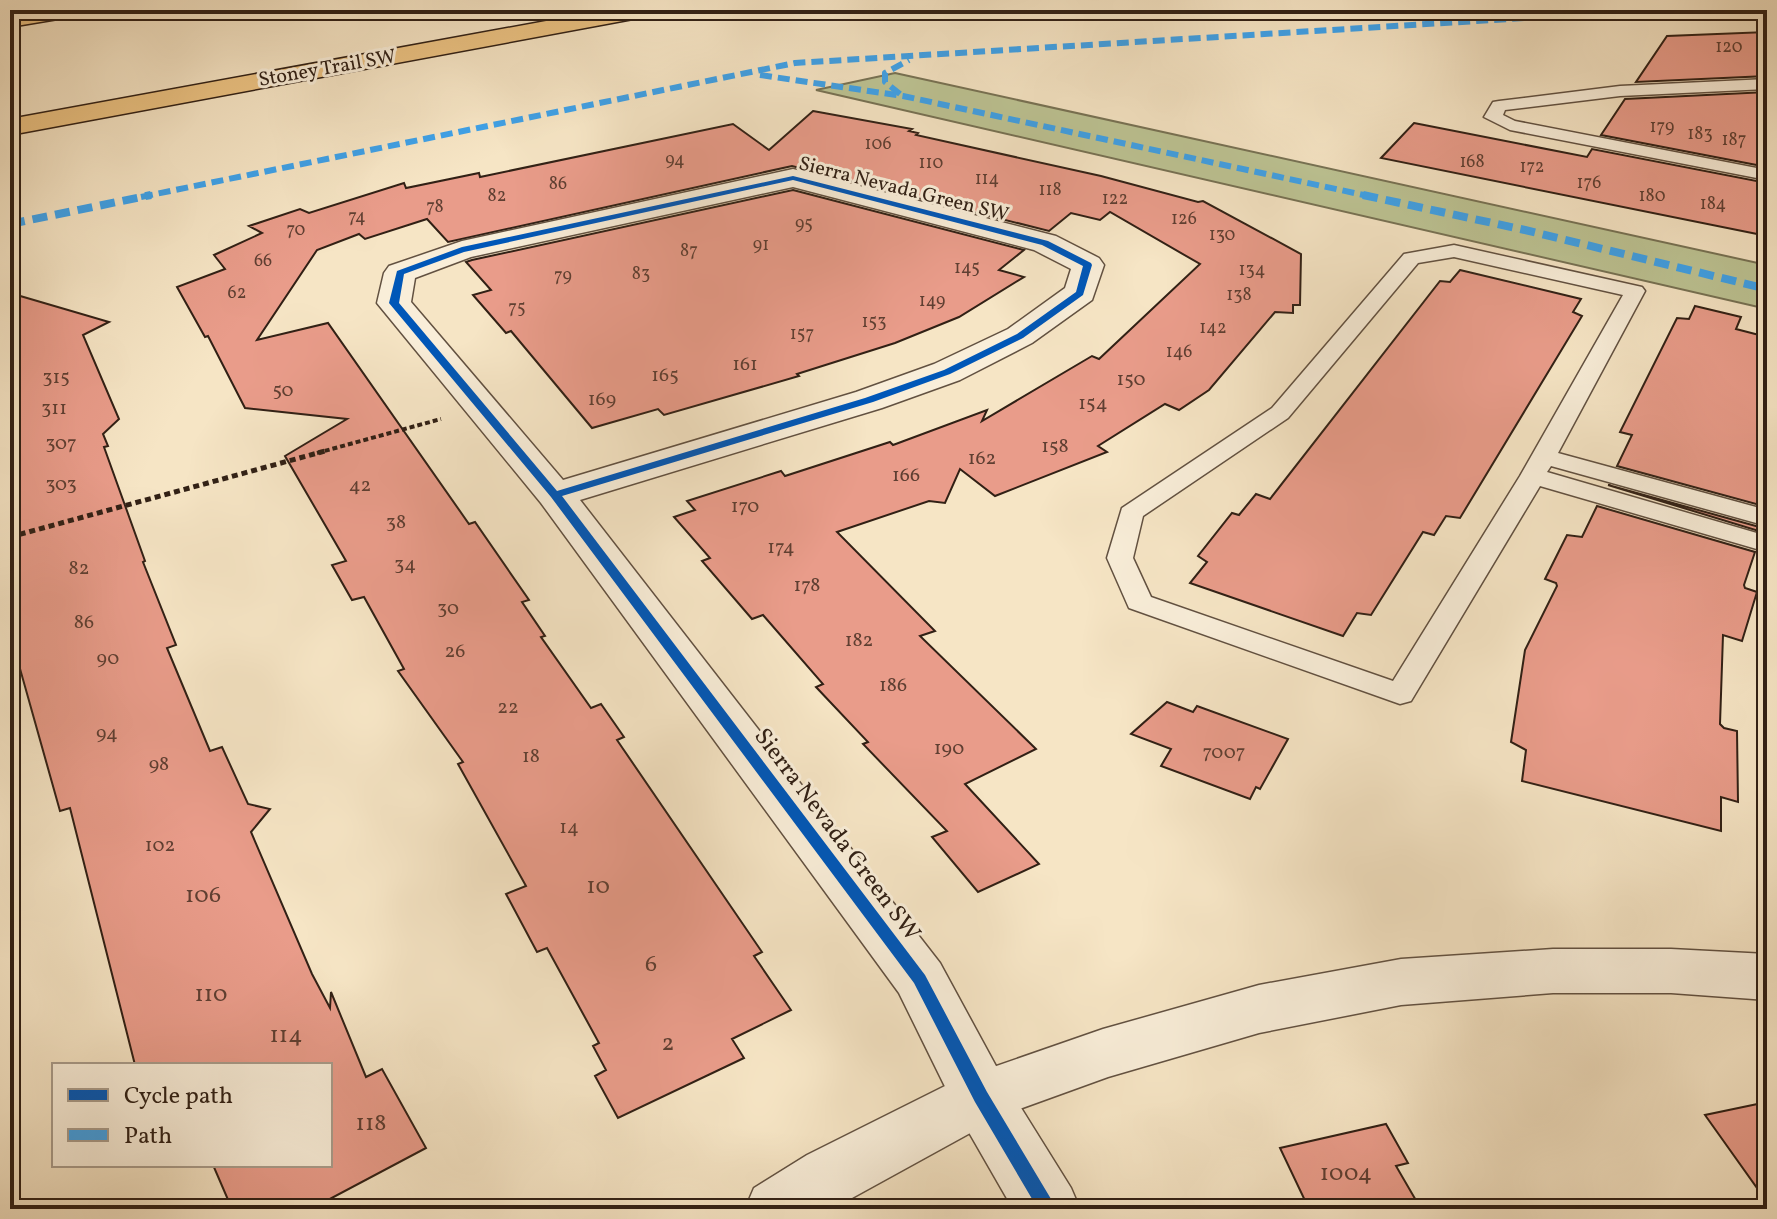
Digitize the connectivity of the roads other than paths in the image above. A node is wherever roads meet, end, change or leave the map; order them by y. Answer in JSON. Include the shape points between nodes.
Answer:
{"nodes":[{"id":1,"x":70,"y":10,"type":"edge"},
{"id":2,"x":644,"y":10,"type":"edge"},
{"id":3,"x":10,"y":20,"type":"edge"},
{"id":4,"x":1767,"y":84,"type":"edge"},
{"id":5,"x":10,"y":127,"type":"edge"},
{"id":6,"x":1767,"y":175,"type":"edge"},
{"id":7,"x":1538,"y":466,"type":"junction"},
{"id":8,"x":555,"y":495,"type":"junction"},
{"id":9,"x":1767,"y":518,"type":"edge"},
{"id":10,"x":1767,"y":544,"type":"edge"},
{"id":11,"x":1767,"y":977,"type":"edge"},
{"id":12,"x":981,"y":1097,"type":"junction"},
{"id":13,"x":777,"y":1209,"type":"edge"},
{"id":14,"x":1048,"y":1209,"type":"edge"}],
"edges":[{"from":1,"to":3,"type":"highway"},
{"from":2,"to":5,"type":"highway","name":"Stoney Trail SW"},
{"from":4,"to":6,"type":"lane","via":[[1556,97],[1499,106],[1493,117],[1524,128]]},
{"from":7,"to":7,"type":"lane","via":[[1635,291],[1454,251],[1411,258],[1280,413],[1131,513],[1120,558],[1139,602],[1400,694]]},
{"from":7,"to":9,"type":"lane"},
{"from":7,"to":10,"type":"lane"},
{"from":8,"to":8,"type":"street","name":"Sierra Nevada Green SW","via":[[947,372],[1020,336],[1080,293],[1088,265],[1045,243],[793,178],[462,250],[400,273],[394,303]]},
{"from":8,"to":12,"type":"street","name":"Sierra Nevada Green SW","via":[[920,979]]},
{"from":11,"to":12,"type":"street","via":[[1553,971],[1401,982],[1259,1009],[1103,1054]]},
{"from":12,"to":13,"type":"street","via":[[830,1175]]},
{"from":12,"to":14,"type":"street","name":"Sierra Nevada Green SW"}]}
